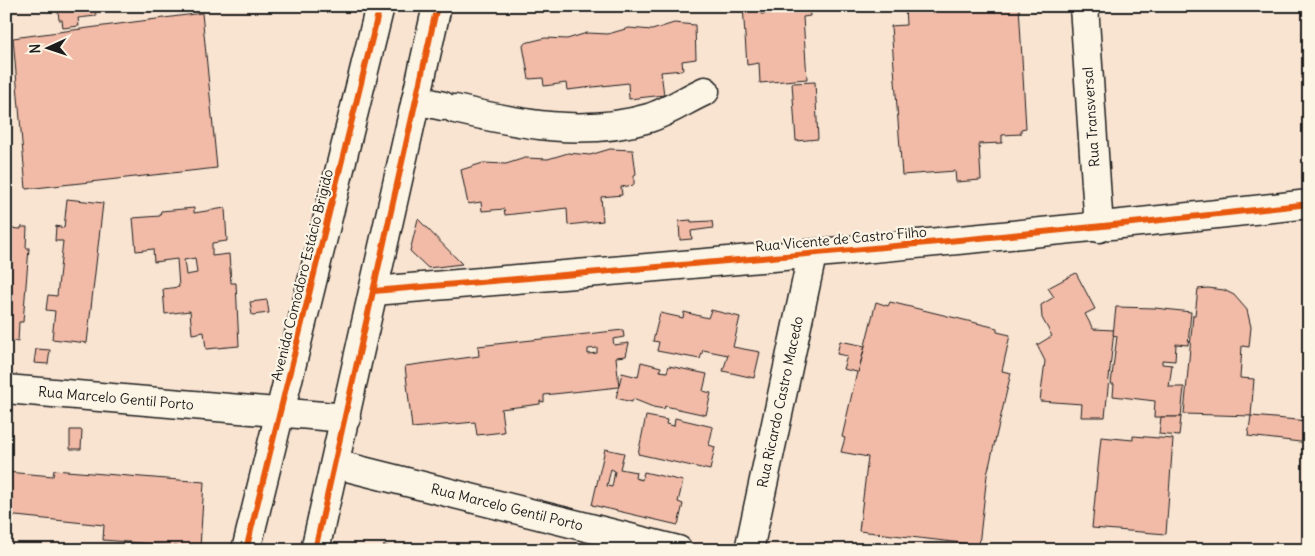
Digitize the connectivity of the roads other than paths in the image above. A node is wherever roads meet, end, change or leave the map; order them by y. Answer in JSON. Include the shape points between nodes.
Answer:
{"nodes":[{"id":1,"x":380,"y":6,"type":"edge"},
{"id":2,"x":437,"y":6,"type":"edge"},
{"id":3,"x":1084,"y":6,"type":"edge"},
{"id":4,"x":705,"y":91,"type":"dead end"},
{"id":5,"x":416,"y":100,"type":"junction"},
{"id":6,"x":1309,"y":204,"type":"edge"},
{"id":7,"x":1099,"y":228,"type":"junction"},
{"id":8,"x":812,"y":255,"type":"junction"},
{"id":9,"x":374,"y":291,"type":"junction"},
{"id":10,"x":6,"y":389,"type":"edge"},
{"id":11,"x":282,"y":412,"type":"junction"},
{"id":12,"x":346,"y":418,"type":"junction"},
{"id":13,"x":335,"y":464,"type":"junction"},
{"id":14,"x":246,"y":550,"type":"edge"},
{"id":15,"x":315,"y":550,"type":"edge"},
{"id":16,"x":678,"y":550,"type":"edge"},
{"id":17,"x":749,"y":550,"type":"edge"}],
"edges":[{"from":1,"to":11,"type":"street","name":"Avenida Comodoro Estácio Brigido"},
{"from":2,"to":5,"type":"street"},
{"from":3,"to":7,"type":"street","name":"Rua Transversal"},
{"from":4,"to":5,"type":"street","via":[[650,117],[606,126],[525,125]]},
{"from":5,"to":9,"type":"street"},
{"from":6,"to":7,"type":"street","name":"Rua Vicente de Castro Filho"},
{"from":7,"to":8,"type":"street","name":"Rua Vicente de Castro Filho"},
{"from":8,"to":9,"type":"street","name":"Rua Vicente de Castro Filho"},
{"from":8,"to":17,"type":"street","name":"Rua Ricardo Castro Macedo"},
{"from":9,"to":12,"type":"street"},
{"from":10,"to":11,"type":"street","name":"Rua Marcelo Gentil Porto"},
{"from":11,"to":12,"type":"street","name":"Rua Marcelo Gentil Porto"},
{"from":11,"to":14,"type":"street","name":"Avenida Comodoro Estácio Brigido"},
{"from":12,"to":13,"type":"street"},
{"from":13,"to":15,"type":"street"},
{"from":13,"to":16,"type":"street","name":"Rua Marcelo Gentil Porto"}]}
